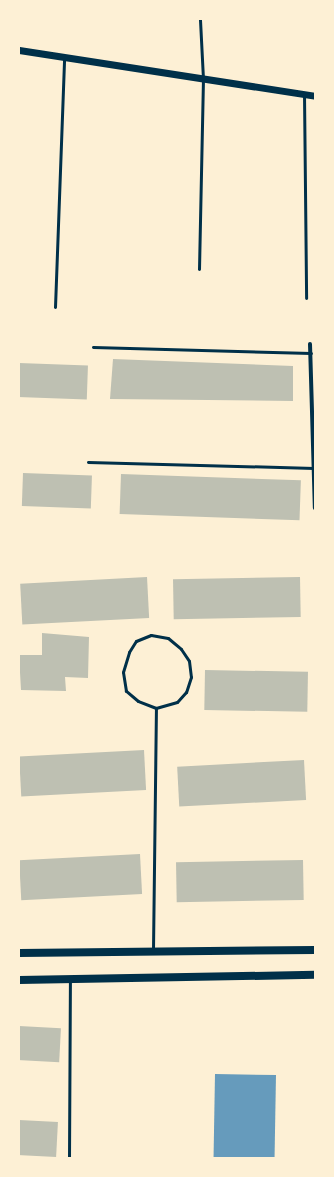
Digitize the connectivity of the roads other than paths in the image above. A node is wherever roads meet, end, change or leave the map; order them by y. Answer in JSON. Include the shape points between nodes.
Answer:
{"nodes":[{"id":1,"x":200,"y":19,"type":"edge"},
{"id":2,"x":19,"y":50,"type":"edge"},
{"id":3,"x":64,"y":57,"type":"junction"},
{"id":4,"x":204,"y":79,"type":"junction"},
{"id":5,"x":304,"y":94,"type":"junction"},
{"id":6,"x":315,"y":96,"type":"edge"},
{"id":7,"x":199,"y":269,"type":"dead end"},
{"id":8,"x":306,"y":298,"type":"dead end"},
{"id":9,"x":55,"y":307,"type":"dead end"},
{"id":10,"x":310,"y":344,"type":"dead end"},
{"id":11,"x":93,"y":347,"type":"dead end"},
{"id":12,"x":311,"y":353,"type":"junction"},
{"id":13,"x":88,"y":462,"type":"dead end"},
{"id":14,"x":314,"y":468,"type":"junction"},
{"id":15,"x":315,"y":508,"type":"edge"},
{"id":16,"x":156,"y":708,"type":"junction"},
{"id":17,"x":315,"y":950,"type":"edge"},
{"id":18,"x":153,"y":952,"type":"junction"},
{"id":19,"x":19,"y":953,"type":"edge"},
{"id":20,"x":315,"y":975,"type":"edge"},
{"id":21,"x":70,"y":979,"type":"junction"},
{"id":22,"x":19,"y":980,"type":"edge"},
{"id":23,"x":69,"y":1158,"type":"edge"}],
"edges":[{"from":1,"to":4,"type":"lane"},
{"from":2,"to":3,"type":"street"},
{"from":3,"to":4,"type":"street"},
{"from":3,"to":9,"type":"lane"},
{"from":4,"to":5,"type":"street"},
{"from":4,"to":7,"type":"lane"},
{"from":5,"to":6,"type":"street"},
{"from":5,"to":8,"type":"lane"},
{"from":10,"to":12,"type":"street"},
{"from":11,"to":12,"type":"lane"},
{"from":12,"to":14,"type":"street"},
{"from":13,"to":14,"type":"lane"},
{"from":14,"to":15,"type":"street"},
{"from":16,"to":16,"type":"lane","via":[[177,702],[186,692],[191,677],[189,661],[181,649],[168,638],[151,635],[136,641],[129,652],[123,672],[126,691]]},
{"from":16,"to":18,"type":"lane"},
{"from":17,"to":18,"type":"main road"},
{"from":18,"to":19,"type":"main road"},
{"from":20,"to":21,"type":"main road"},
{"from":21,"to":22,"type":"main road"},
{"from":21,"to":23,"type":"lane"}]}
